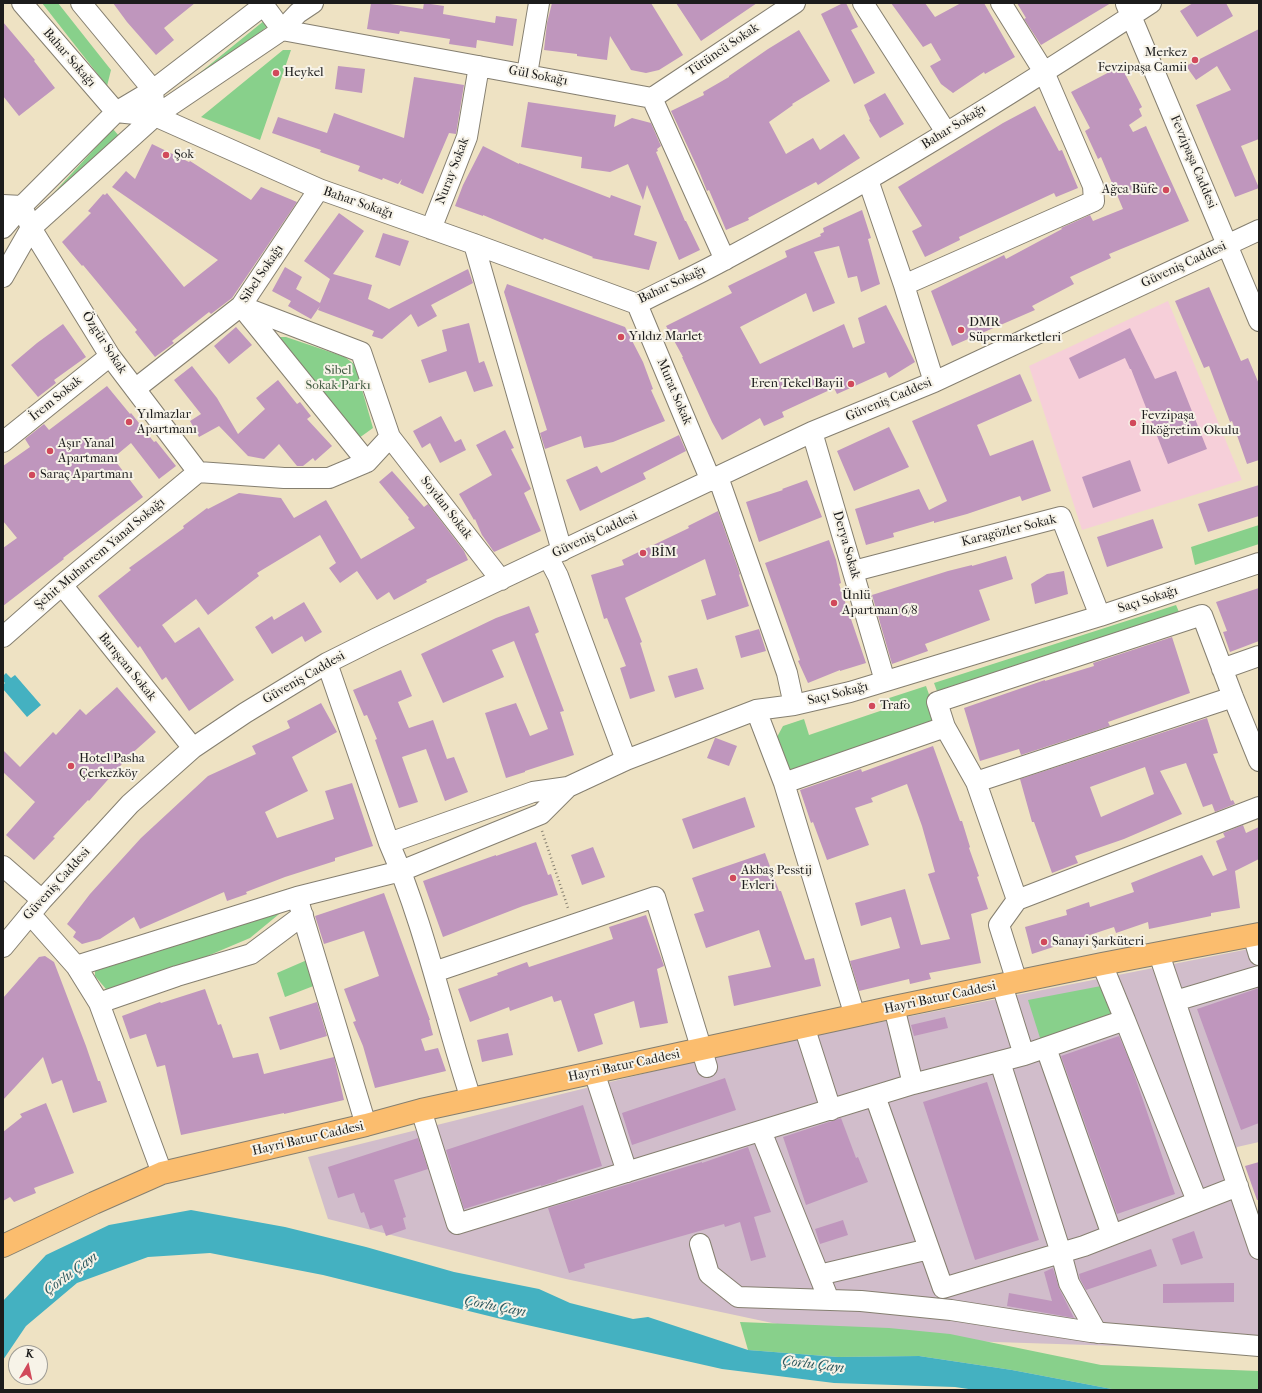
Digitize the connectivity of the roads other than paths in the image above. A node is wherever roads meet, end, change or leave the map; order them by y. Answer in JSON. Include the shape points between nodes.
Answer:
{"nodes":[{"id":1,"x":22,"y":3,"type":"edge"},
{"id":2,"x":81,"y":3,"type":"edge"},
{"id":3,"x":313,"y":3,"type":"edge"},
{"id":4,"x":539,"y":3,"type":"edge"},
{"id":5,"x":795,"y":3,"type":"edge"},
{"id":6,"x":863,"y":3,"type":"edge"},
{"id":7,"x":1001,"y":3,"type":"edge"},
{"id":8,"x":1151,"y":3,"type":"edge"},
{"id":9,"x":263,"y":4,"type":"edge"},
{"id":10,"x":1128,"y":10,"type":"edge"},
{"id":11,"x":282,"y":30,"type":"junction"},
{"id":12,"x":478,"y":66,"type":"junction"},
{"id":13,"x":1044,"y":72,"type":"junction"},
{"id":14,"x":527,"y":74,"type":"junction"},
{"id":15,"x":153,"y":90,"type":"junction"},
{"id":16,"x":652,"y":98,"type":"junction"},
{"id":17,"x":116,"y":112,"type":"junction"},
{"id":18,"x":155,"y":116,"type":"junction"},
{"id":19,"x":946,"y":132,"type":"junction"},
{"id":20,"x":868,"y":180,"type":"junction"},
{"id":21,"x":319,"y":189,"type":"junction"},
{"id":22,"x":12,"y":206,"type":"edge"},
{"id":23,"x":3,"y":228,"type":"edge"},
{"id":24,"x":31,"y":228,"type":"junction"},
{"id":25,"x":431,"y":228,"type":"junction"},
{"id":26,"x":1259,"y":230,"type":"edge"},
{"id":27,"x":474,"y":244,"type":"junction"},
{"id":28,"x":1227,"y":245,"type":"junction"},
{"id":29,"x":725,"y":260,"type":"junction"},
{"id":30,"x":3,"y":277,"type":"edge"},
{"id":31,"x":904,"y":285,"type":"junction"},
{"id":32,"x":636,"y":304,"type":"junction"},
{"id":33,"x":241,"y":306,"type":"junction"},
{"id":34,"x":1259,"y":321,"type":"edge"},
{"id":35,"x":110,"y":356,"type":"junction"},
{"id":36,"x":934,"y":382,"type":"junction"},
{"id":37,"x":134,"y":388,"type":"junction"},
{"id":38,"x":812,"y":432,"type":"junction"},
{"id":39,"x":390,"y":437,"type":"junction"},
{"id":40,"x":3,"y":442,"type":"edge"},
{"id":41,"x":367,"y":462,"type":"junction"},
{"id":42,"x":198,"y":472,"type":"junction"},
{"id":43,"x":714,"y":479,"type":"junction"},
{"id":44,"x":555,"y":554,"type":"junction"},
{"id":45,"x":1259,"y":563,"type":"edge"},
{"id":46,"x":854,"y":571,"type":"junction"},
{"id":47,"x":501,"y":580,"type":"junction"},
{"id":48,"x":62,"y":585,"type":"junction"},
{"id":49,"x":1192,"y":586,"type":"junction"},
{"id":50,"x":1202,"y":615,"type":"junction"},
{"id":51,"x":1100,"y":616,"type":"junction"},
{"id":52,"x":3,"y":637,"type":"edge"},
{"id":53,"x":1259,"y":656,"type":"edge"},
{"id":54,"x":328,"y":663,"type":"junction"},
{"id":55,"x":1222,"y":669,"type":"junction"},
{"id":56,"x":886,"y":681,"type":"junction"},
{"id":57,"x":1233,"y":697,"type":"junction"},
{"id":58,"x":794,"y":705,"type":"junction"},
{"id":59,"x":756,"y":710,"type":"junction"},
{"id":60,"x":945,"y":727,"type":"junction"},
{"id":61,"x":193,"y":748,"type":"junction"},
{"id":62,"x":626,"y":760,"type":"junction"},
{"id":63,"x":1259,"y":761,"type":"edge"},
{"id":64,"x":976,"y":782,"type":"junction"},
{"id":65,"x":784,"y":784,"type":"junction"},
{"id":66,"x":568,"y":787,"type":"junction"},
{"id":67,"x":1259,"y":806,"type":"edge"},
{"id":68,"x":389,"y":843,"type":"junction"},
{"id":69,"x":3,"y":866,"type":"edge"},
{"id":70,"x":401,"y":871,"type":"junction"},
{"id":71,"x":1017,"y":900,"type":"junction"},
{"id":72,"x":300,"y":906,"type":"junction"},
{"id":73,"x":36,"y":907,"type":"junction"},
{"id":74,"x":1257,"y":942,"type":"edge"},
{"id":75,"x":3,"y":947,"type":"edge"},
{"id":76,"x":1159,"y":954,"type":"junction"},
{"id":77,"x":1102,"y":964,"type":"junction"},
{"id":78,"x":76,"y":966,"type":"junction"},
{"id":79,"x":434,"y":972,"type":"junction"},
{"id":80,"x":1259,"y":976,"type":"edge"},
{"id":81,"x":1010,"y":983,"type":"junction"},
{"id":82,"x":1175,"y":1001,"type":"junction"},
{"id":83,"x":99,"y":1003,"type":"junction"},
{"id":84,"x":894,"y":1007,"type":"junction"},
{"id":85,"x":855,"y":1016,"type":"junction"},
{"id":86,"x":1125,"y":1020,"type":"junction"},
{"id":87,"x":804,"y":1026,"type":"junction"},
{"id":88,"x":1046,"y":1048,"type":"junction"},
{"id":89,"x":1024,"y":1055,"type":"junction"},
{"id":90,"x":705,"y":1058,"type":"junction"},
{"id":91,"x":1000,"y":1062,"type":"junction"},
{"id":92,"x":594,"y":1072,"type":"junction"},
{"id":93,"x":913,"y":1084,"type":"junction"},
{"id":94,"x":875,"y":1096,"type":"junction"},
{"id":95,"x":471,"y":1099,"type":"junction"},
{"id":96,"x":421,"y":1110,"type":"junction"},
{"id":97,"x":831,"y":1110,"type":"junction"},
{"id":98,"x":366,"y":1125,"type":"junction"},
{"id":99,"x":762,"y":1131,"type":"junction"},
{"id":100,"x":627,"y":1172,"type":"junction"},
{"id":101,"x":162,"y":1173,"type":"junction"},
{"id":102,"x":1238,"y":1186,"type":"junction"},
{"id":103,"x":1197,"y":1201,"type":"junction"},
{"id":104,"x":1112,"y":1235,"type":"junction"},
{"id":105,"x":700,"y":1244,"type":"dead end"},
{"id":106,"x":3,"y":1246,"type":"edge"},
{"id":107,"x":929,"y":1249,"type":"junction"},
{"id":108,"x":1259,"y":1249,"type":"edge"},
{"id":109,"x":1061,"y":1253,"type":"junction"},
{"id":110,"x":819,"y":1275,"type":"junction"},
{"id":111,"x":829,"y":1300,"type":"junction"},
{"id":112,"x":1097,"y":1333,"type":"junction"},
{"id":113,"x":1259,"y":1346,"type":"edge"}],
"edges":[{"from":1,"to":17,"type":"street","name":"Bahar Sokağı"},
{"from":2,"to":15,"type":"street"},
{"from":3,"to":11,"type":"street"},
{"from":4,"to":14,"type":"street"},
{"from":5,"to":16,"type":"street","name":"Tütüncü Sokak"},
{"from":6,"to":19,"type":"street"},
{"from":7,"to":13,"type":"street"},
{"from":8,"to":10,"type":"street","name":"Bahar Sokağı"},
{"from":9,"to":11,"type":"street"},
{"from":9,"to":15,"type":"street"},
{"from":10,"to":13,"type":"street","name":"Bahar Sokağı"},
{"from":10,"to":28,"type":"street","name":"Fevzipaşa Caddesi"},
{"from":11,"to":12,"type":"street","name":"Gül Sokağı"},
{"from":11,"to":18,"type":"street"},
{"from":12,"to":14,"type":"street","name":"Gül Sokağı"},
{"from":12,"to":25,"type":"street","name":"Nuray Sokak","via":[[467,137]]},
{"from":13,"to":19,"type":"street","name":"Bahar Sokağı"},
{"from":13,"to":31,"type":"street","via":[[1092,186],[1094,201]]},
{"from":14,"to":16,"type":"street","name":"Gül Sokağı"},
{"from":15,"to":17,"type":"street"},
{"from":15,"to":18,"type":"street"},
{"from":16,"to":29,"type":"street"},
{"from":17,"to":18,"type":"street","name":"Bahar Sokağı"},
{"from":17,"to":22,"type":"street"},
{"from":18,"to":21,"type":"street","name":"Bahar Sokağı"},
{"from":18,"to":24,"type":"street"},
{"from":19,"to":20,"type":"street","name":"Bahar Sokağı"},
{"from":20,"to":29,"type":"street","name":"Bahar Sokağı"},
{"from":20,"to":31,"type":"street"},
{"from":21,"to":25,"type":"street","name":"Bahar Sokağı"},
{"from":21,"to":33,"type":"street","name":"Sibel Sokağı"},
{"from":22,"to":23,"type":"street"},
{"from":22,"to":24,"type":"street","name":"Özgür Sokak"},
{"from":24,"to":30,"type":"street"},
{"from":24,"to":35,"type":"street","name":"Özgür Sokak"},
{"from":25,"to":27,"type":"street","name":"Bahar Sokağı"},
{"from":26,"to":28,"type":"street","name":"Güveniş Caddesi"},
{"from":27,"to":32,"type":"street","name":"Bahar Sokağı"},
{"from":27,"to":44,"type":"street"},
{"from":28,"to":34,"type":"street","name":"Fevzipaşa Caddesi"},
{"from":28,"to":36,"type":"street","name":"Güveniş Caddesi"},
{"from":29,"to":32,"type":"street","name":"Bahar Sokağı"},
{"from":31,"to":36,"type":"street"},
{"from":32,"to":43,"type":"street","name":"Murat Sokak"},
{"from":33,"to":37,"type":"street","name":"Sibel Sokağı"},
{"from":33,"to":39,"type":"street","name":"Soydan Sokak","via":[[361,352]]},
{"from":33,"to":41,"type":"street"},
{"from":35,"to":37,"type":"street","name":"Özgür Sokak"},
{"from":35,"to":40,"type":"street","name":"İrem Sokak"},
{"from":36,"to":38,"type":"street","name":"Güveniş Caddesi"},
{"from":37,"to":42,"type":"street","name":"Özgür Sokak"},
{"from":38,"to":43,"type":"street","name":"Güveniş Caddesi"},
{"from":38,"to":46,"type":"street","name":"Derya Sokak"},
{"from":39,"to":41,"type":"street"},
{"from":39,"to":47,"type":"street","name":"Soydan Sokak"},
{"from":41,"to":42,"type":"street","via":[[329,478],[284,478]]},
{"from":42,"to":48,"type":"street","name":"Şehit Muharrem Yanal Sokağı"},
{"from":43,"to":44,"type":"street","name":"Güveniş Caddesi"},
{"from":43,"to":58,"type":"street","name":"Murat Sokak","via":[[787,673]]},
{"from":44,"to":47,"type":"street","name":"Güveniş Caddesi"},
{"from":44,"to":62,"type":"street","via":[[558,576]]},
{"from":45,"to":49,"type":"street","name":"Saçı Sokağı"},
{"from":46,"to":51,"type":"street","name":"Karagözler Sokak","via":[[1061,517]]},
{"from":46,"to":56,"type":"street","name":"Derya Sokak"},
{"from":47,"to":54,"type":"street","name":"Güveniş Caddesi"},
{"from":48,"to":52,"type":"street","name":"Şehit Muharrem Yanal Sokağı"},
{"from":48,"to":61,"type":"street","name":"Barışcan Sokak"},
{"from":49,"to":50,"type":"street"},
{"from":49,"to":51,"type":"street","name":"Saçı Sokağı"},
{"from":50,"to":55,"type":"street"},
{"from":50,"to":60,"type":"street","via":[[937,702]]},
{"from":51,"to":56,"type":"street","name":"Saçı Sokağı"},
{"from":53,"to":55,"type":"street"},
{"from":54,"to":61,"type":"street","name":"Güveniş Caddesi"},
{"from":54,"to":68,"type":"street"},
{"from":55,"to":57,"type":"street"},
{"from":56,"to":58,"type":"street","name":"Saçı Sokağı"},
{"from":57,"to":63,"type":"street"},
{"from":57,"to":64,"type":"street"},
{"from":58,"to":59,"type":"street","name":"Saçı Sokağı"},
{"from":59,"to":62,"type":"street","name":"Saçı Sokağı"},
{"from":59,"to":65,"type":"street"},
{"from":60,"to":64,"type":"street"},
{"from":60,"to":65,"type":"street"},
{"from":61,"to":73,"type":"street","name":"Güveniş Caddesi","via":[[130,804]]},
{"from":62,"to":66,"type":"street","name":"Saçı Sokağı"},
{"from":64,"to":71,"type":"street"},
{"from":65,"to":85,"type":"street"},
{"from":66,"to":68,"type":"street","via":[[533,792]]},
{"from":66,"to":70,"type":"street","via":[[541,814]]},
{"from":67,"to":71,"type":"street"},
{"from":68,"to":70,"type":"street"},
{"from":69,"to":73,"type":"street"},
{"from":70,"to":72,"type":"street"},
{"from":70,"to":79,"type":"street"},
{"from":71,"to":81,"type":"street","via":[[999,925]]},
{"from":72,"to":78,"type":"street"},
{"from":72,"to":83,"type":"street","via":[[251,954]]},
{"from":72,"to":98,"type":"street"},
{"from":73,"to":75,"type":"street","name":"Güveniş Caddesi"},
{"from":73,"to":78,"type":"street"},
{"from":74,"to":76,"type":"main road","name":"Hayri Batur Caddesi"},
{"from":76,"to":77,"type":"main road","name":"Hayri Batur Caddesi"},
{"from":76,"to":82,"type":"street"},
{"from":77,"to":81,"type":"main road","name":"Hayri Batur Caddesi"},
{"from":77,"to":86,"type":"street"},
{"from":78,"to":83,"type":"street"},
{"from":79,"to":90,"type":"street","via":[[655,897]]},
{"from":79,"to":95,"type":"street"},
{"from":80,"to":82,"type":"street"},
{"from":81,"to":84,"type":"main road","name":"Hayri Batur Caddesi"},
{"from":81,"to":89,"type":"street"},
{"from":82,"to":102,"type":"street"},
{"from":83,"to":101,"type":"street"},
{"from":84,"to":85,"type":"main road","name":"Hayri Batur Caddesi"},
{"from":84,"to":93,"type":"street"},
{"from":85,"to":87,"type":"main road","name":"Hayri Batur Caddesi"},
{"from":86,"to":88,"type":"street"},
{"from":86,"to":103,"type":"street"},
{"from":87,"to":90,"type":"main road","name":"Hayri Batur Caddesi"},
{"from":87,"to":97,"type":"street"},
{"from":88,"to":89,"type":"street"},
{"from":88,"to":104,"type":"street"},
{"from":89,"to":91,"type":"street"},
{"from":90,"to":92,"type":"main road","name":"Hayri Batur Caddesi"},
{"from":91,"to":93,"type":"street"},
{"from":91,"to":109,"type":"street"},
{"from":92,"to":95,"type":"main road","name":"Hayri Batur Caddesi"},
{"from":92,"to":100,"type":"street"},
{"from":93,"to":94,"type":"street"},
{"from":94,"to":97,"type":"street"},
{"from":94,"to":107,"type":"street"},
{"from":95,"to":96,"type":"main road","name":"Hayri Batur Caddesi"},
{"from":96,"to":98,"type":"main road","name":"Hayri Batur Caddesi"},
{"from":96,"to":100,"type":"street","via":[[457,1224]]},
{"from":97,"to":99,"type":"street"},
{"from":98,"to":101,"type":"main road","name":"Hayri Batur Caddesi"},
{"from":99,"to":100,"type":"street"},
{"from":99,"to":110,"type":"street"},
{"from":101,"to":106,"type":"main road","name":"Hayri Batur Caddesi"},
{"from":102,"to":103,"type":"street"},
{"from":102,"to":108,"type":"street"},
{"from":103,"to":104,"type":"street"},
{"from":104,"to":109,"type":"street"},
{"from":105,"to":111,"type":"street","via":[[709,1274],[738,1297]]},
{"from":107,"to":109,"type":"street","via":[[943,1288]]},
{"from":107,"to":110,"type":"street"},
{"from":109,"to":112,"type":"street","via":[[1069,1283]]},
{"from":110,"to":111,"type":"street"},
{"from":111,"to":112,"type":"street","via":[[951,1310]]},
{"from":112,"to":113,"type":"street"}]}
